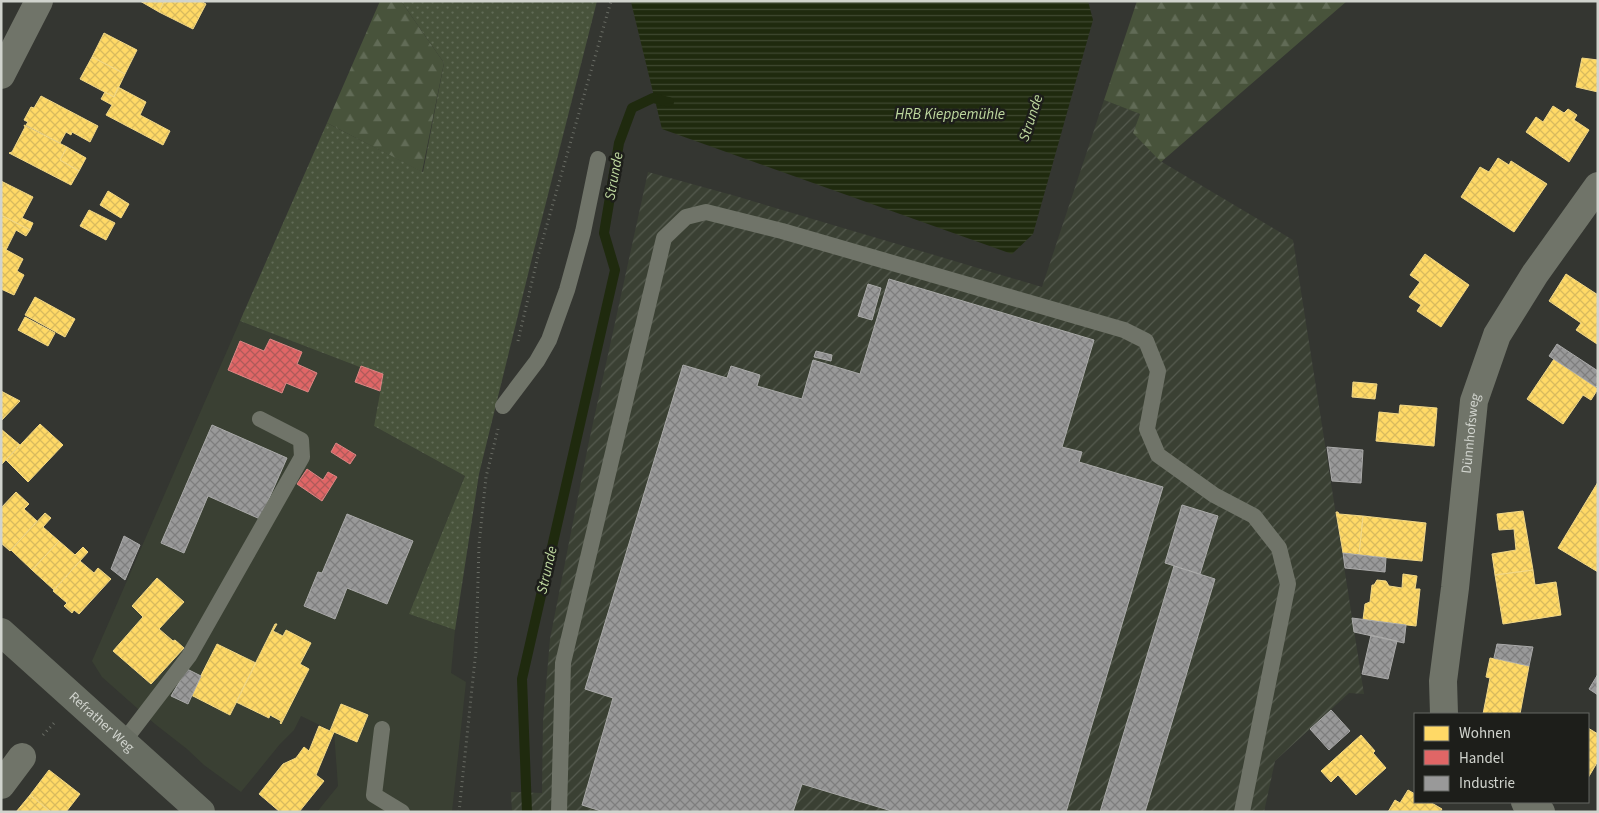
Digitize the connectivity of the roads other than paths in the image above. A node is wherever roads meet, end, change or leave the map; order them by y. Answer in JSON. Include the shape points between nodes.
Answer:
{"nodes":[{"id":1,"x":39,"y":1,"type":"edge"},
{"id":2,"x":1,"y":74,"type":"edge"},
{"id":3,"x":598,"y":159,"type":"dead end"},
{"id":4,"x":1598,"y":186,"type":"edge"},
{"id":5,"x":503,"y":406,"type":"dead end"},
{"id":6,"x":260,"y":419,"type":"dead end"},
{"id":7,"x":1,"y":632,"type":"edge"},
{"id":8,"x":1444,"y":713,"type":"edge"},
{"id":9,"x":382,"y":729,"type":"dead end"},
{"id":10,"x":124,"y":741,"type":"junction"},
{"id":11,"x":22,"y":758,"type":"road end"},
{"id":12,"x":1,"y":786,"type":"edge"},
{"id":13,"x":1527,"y":803,"type":"edge"},
{"id":14,"x":202,"y":812,"type":"edge"},
{"id":15,"x":402,"y":812,"type":"edge"},
{"id":16,"x":559,"y":812,"type":"edge"},
{"id":17,"x":1242,"y":812,"type":"edge"},
{"id":18,"x":1542,"y":812,"type":"edge"}],
"edges":[{"from":1,"to":2,"type":"street"},
{"from":3,"to":5,"type":"lane","via":[[583,232],[552,333],[537,361]]},
{"from":4,"to":8,"type":"street","name":"Dünnhofsweg","via":[[1535,274],[1497,335],[1474,401],[1443,681]]},
{"from":6,"to":10,"type":"lane","via":[[301,440],[302,457],[189,656]]},
{"from":7,"to":10,"type":"main road","name":"Refrather Weg"},
{"from":9,"to":15,"type":"lane","via":[[374,795]]},
{"from":10,"to":14,"type":"main road","name":"Refrather Weg"},
{"from":11,"to":12,"type":"street"},
{"from":13,"to":18,"type":"street"},
{"from":16,"to":17,"type":"lane","via":[[564,663],[664,238],[686,217],[706,212],[1124,330],[1146,341],[1158,371],[1147,429],[1158,455],[1214,495],[1254,516],[1279,548],[1288,584]]}]}
